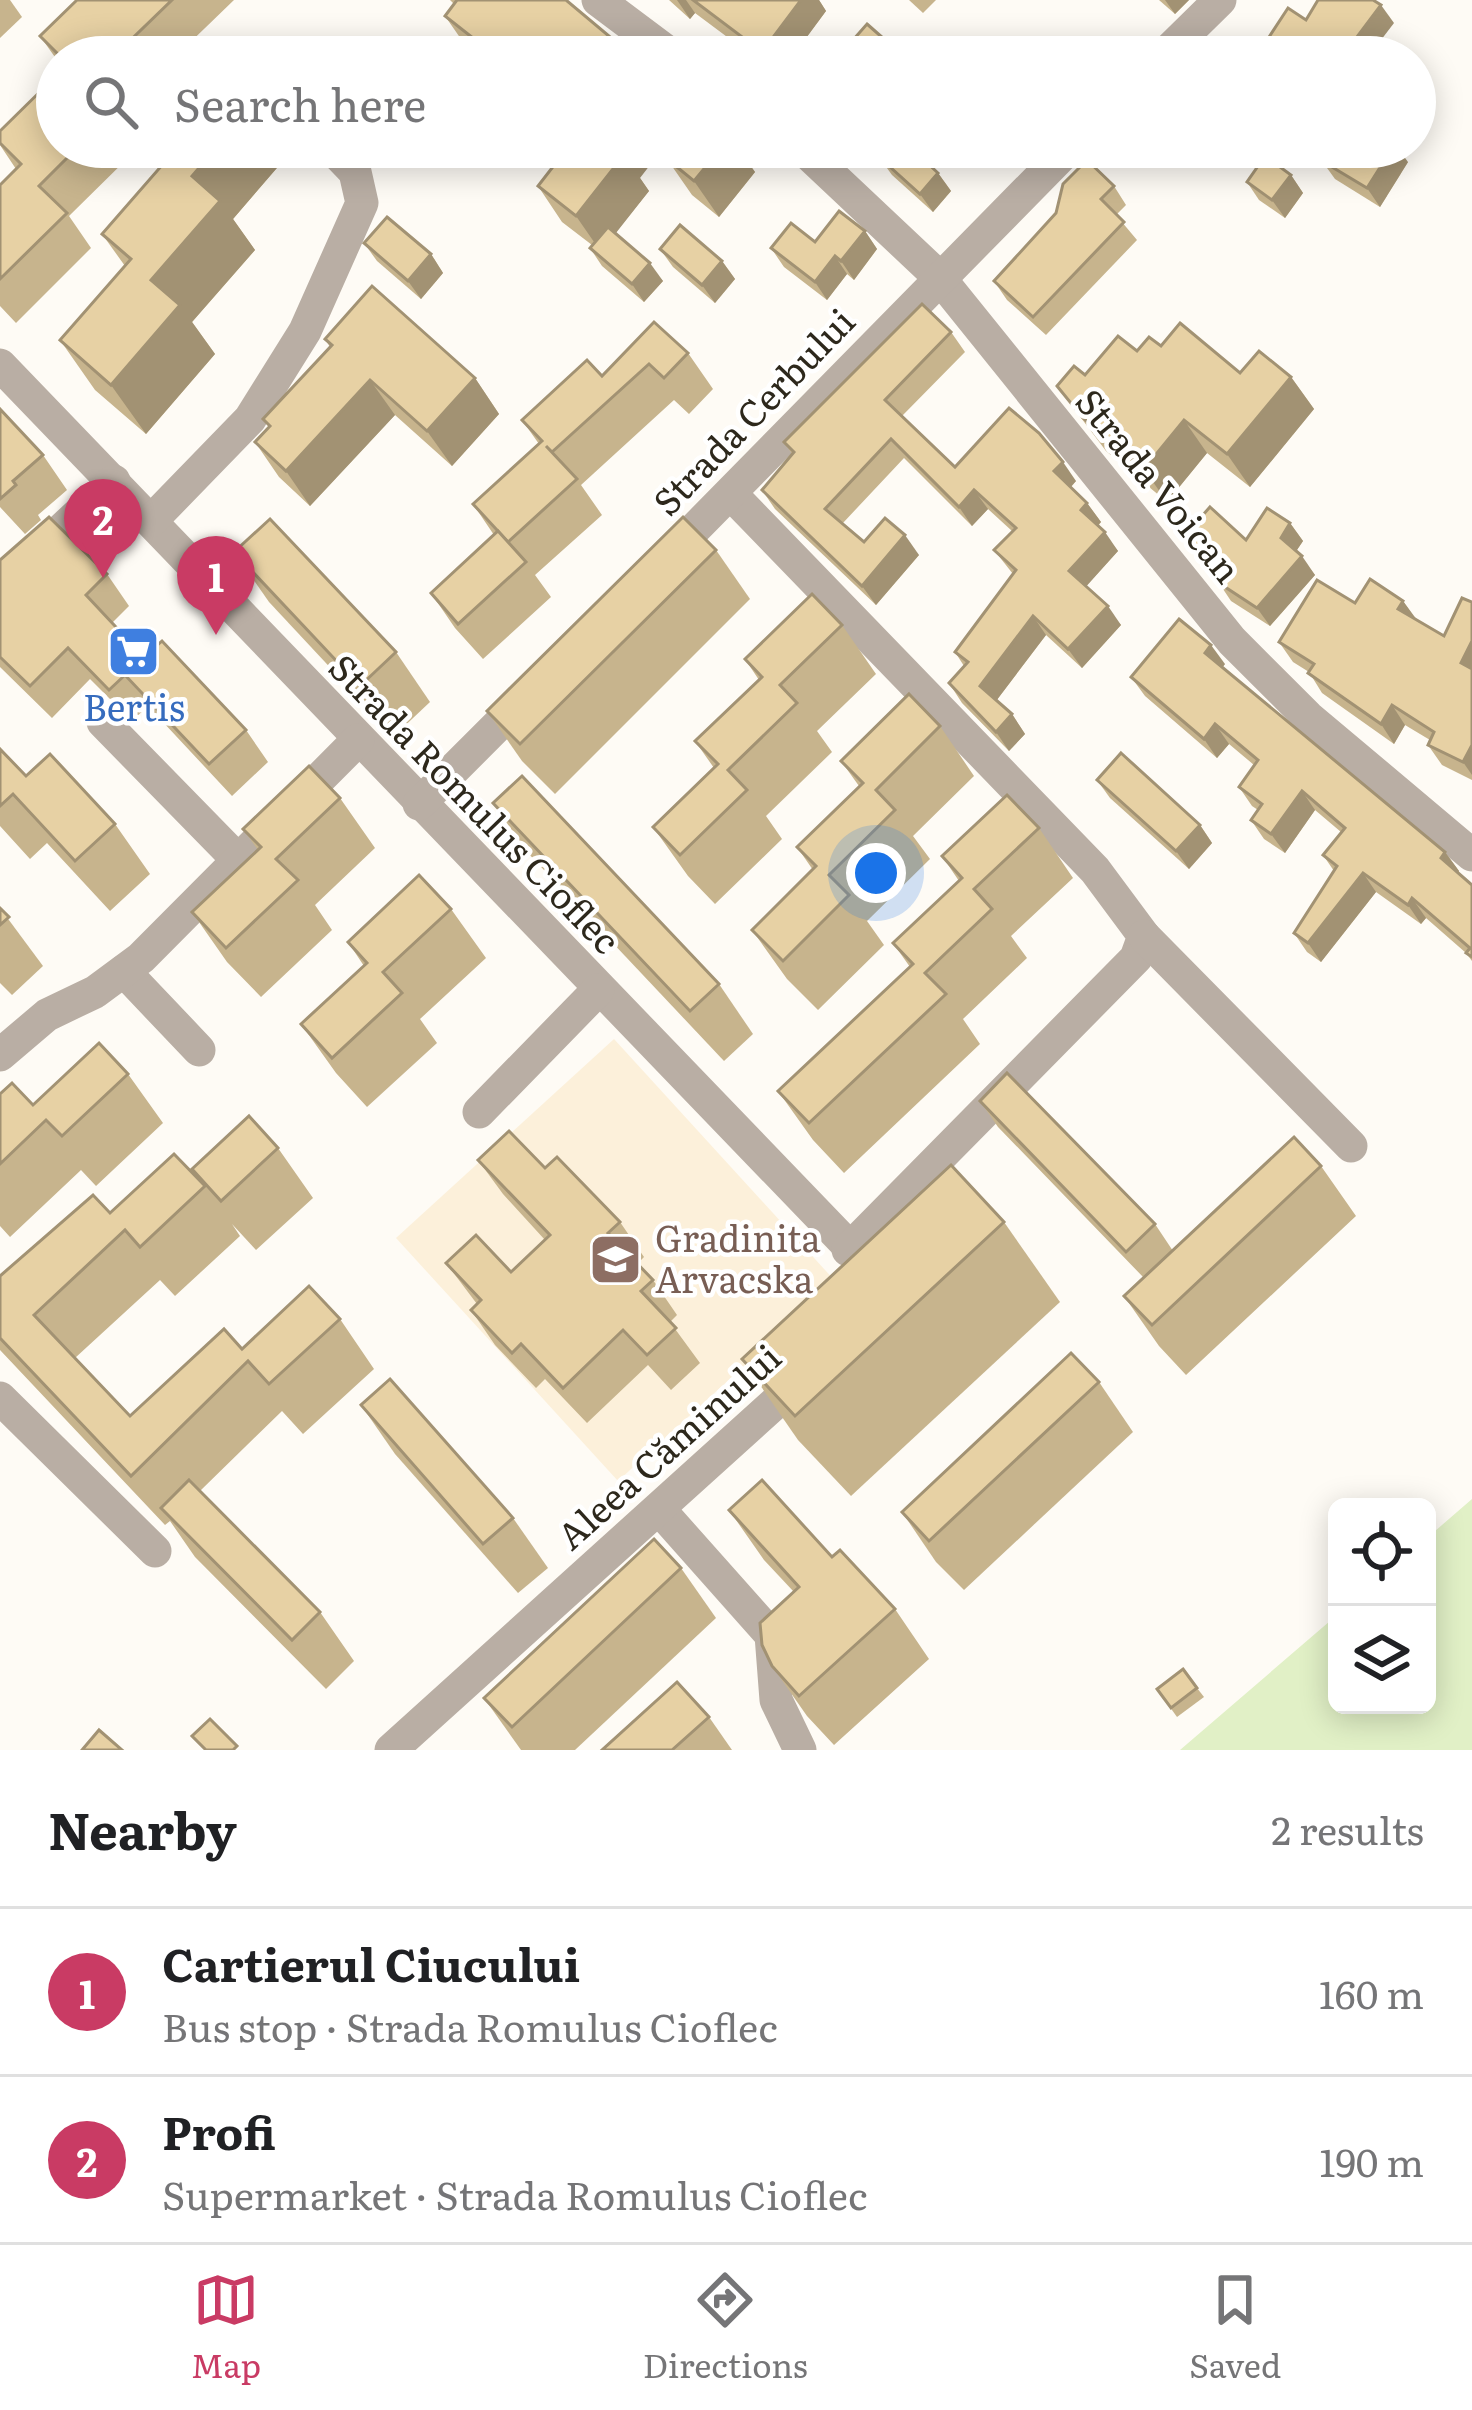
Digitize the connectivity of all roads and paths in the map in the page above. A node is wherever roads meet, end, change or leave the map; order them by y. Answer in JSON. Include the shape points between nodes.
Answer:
{"nodes":[{"id":1,"x":598,"y":0,"type":"edge"},
{"id":2,"x":1220,"y":0,"type":"edge"},
{"id":3,"x":646,"y":36,"type":"edge"},
{"id":4,"x":1183,"y":36,"type":"edge"},
{"id":5,"x":351,"y":168,"type":"edge"},
{"id":6,"x":823,"y":168,"type":"edge"},
{"id":7,"x":1049,"y":168,"type":"edge"},
{"id":8,"x":938,"y":276,"type":"junction"},
{"id":9,"x":0,"y":364,"type":"edge"},
{"id":10,"x":114,"y":482,"type":"junction"},
{"id":11,"x":731,"y":494,"type":"junction"},
{"id":12,"x":152,"y":521,"type":"junction"},
{"id":13,"x":647,"y":577,"type":"edge"},
{"id":14,"x":6,"y":580,"type":"edge"},
{"id":15,"x":547,"y":676,"type":"edge"},
{"id":16,"x":103,"y":722,"type":"dead end"},
{"id":17,"x":358,"y":740,"type":"junction"},
{"id":18,"x":419,"y":804,"type":"junction"},
{"id":19,"x":1472,"y":855,"type":"edge"},
{"id":20,"x":238,"y":860,"type":"junction"},
{"id":21,"x":1144,"y":936,"type":"junction"},
{"id":22,"x":124,"y":971,"type":"junction"},
{"id":23,"x":598,"y":990,"type":"junction"},
{"id":24,"x":199,"y":1050,"type":"dead end"},
{"id":25,"x":0,"y":1055,"type":"edge"},
{"id":26,"x":479,"y":1112,"type":"dead end"},
{"id":27,"x":1351,"y":1146,"type":"dead end"},
{"id":28,"x":848,"y":1250,"type":"junction"},
{"id":29,"x":895,"y":1294,"type":"edge"},
{"id":30,"x":829,"y":1354,"type":"edge"},
{"id":31,"x":0,"y":1398,"type":"edge"},
{"id":32,"x":658,"y":1509,"type":"junction"},
{"id":33,"x":155,"y":1551,"type":"dead end"},
{"id":34,"x":392,"y":1750,"type":"edge"},
{"id":35,"x":800,"y":1750,"type":"edge"}],
"edges":[{"from":1,"to":3,"type":"street"},
{"from":2,"to":4,"type":"street"},
{"from":5,"to":12,"type":"street","via":[[362,202],[305,331],[250,419]]},
{"from":6,"to":8,"type":"street","name":"Strada Voican"},
{"from":7,"to":8,"type":"street","name":"Strada Cerbului"},
{"from":8,"to":11,"type":"street","name":"Strada Cerbului"},
{"from":8,"to":19,"type":"street","name":"Strada Voican","via":[[1232,641],[1308,717]]},
{"from":9,"to":10,"type":"street","name":"Strada Romulus Cioflec"},
{"from":10,"to":12,"type":"street","name":"Strada Romulus Cioflec"},
{"from":10,"to":14,"type":"street"},
{"from":11,"to":13,"type":"street","name":"Strada Cerbului"},
{"from":11,"to":21,"type":"street","via":[[1095,870]]},
{"from":12,"to":17,"type":"street","name":"Strada Romulus Cioflec"},
{"from":15,"to":18,"type":"street"},
{"from":16,"to":20,"type":"street"},
{"from":17,"to":18,"type":"street","name":"Strada Romulus Cioflec"},
{"from":17,"to":20,"type":"street"},
{"from":18,"to":23,"type":"street","name":"Strada Romulus Cioflec"},
{"from":20,"to":22,"type":"street"},
{"from":21,"to":27,"type":"street"},
{"from":21,"to":28,"type":"street","via":[[1136,958]]},
{"from":22,"to":24,"type":"street"},
{"from":22,"to":25,"type":"street","via":[[46,1016]]},
{"from":23,"to":26,"type":"street"},
{"from":23,"to":28,"type":"street","name":"Strada Romulus Cioflec"},
{"from":28,"to":29,"type":"street","name":"Strada Romulus Cioflec"},
{"from":30,"to":32,"type":"street","name":"Aleea Căminului"},
{"from":31,"to":33,"type":"street"},
{"from":32,"to":34,"type":"street","name":"Aleea Căminului"},
{"from":32,"to":35,"type":"street","via":[[771,1635],[776,1700]]}]}
